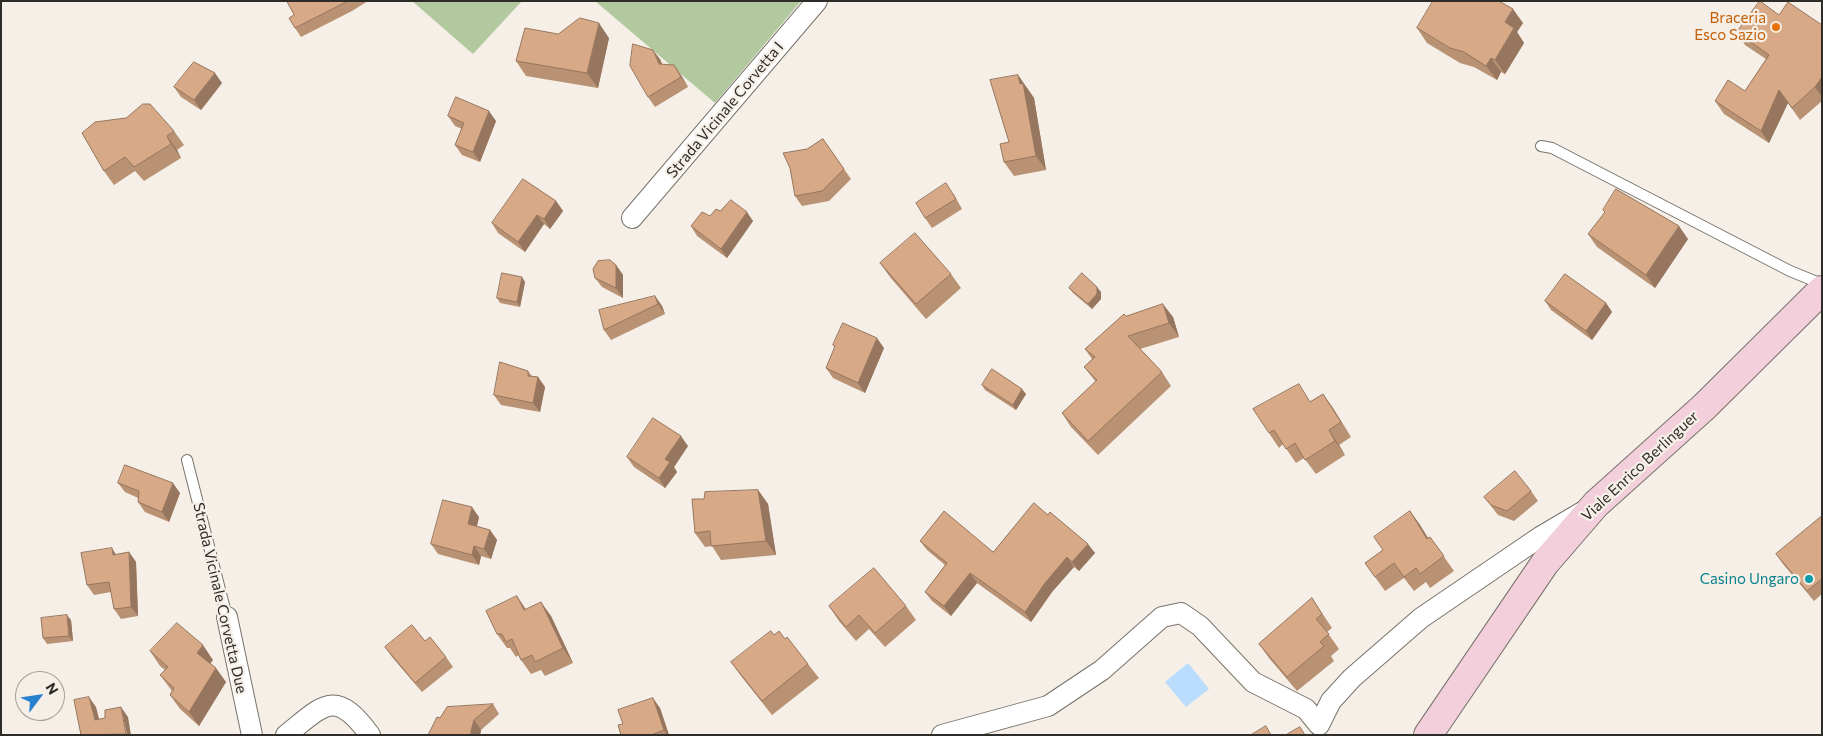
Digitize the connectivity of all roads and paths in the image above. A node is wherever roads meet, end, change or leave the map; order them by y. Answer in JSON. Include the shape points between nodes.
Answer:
{"nodes":[{"id":1,"x":817,"y":1,"type":"edge"},
{"id":2,"x":1541,"y":146,"type":"dead end"},
{"id":3,"x":632,"y":218,"type":"dead end"},
{"id":4,"x":1822,"y":284,"type":"edge"},
{"id":5,"x":1822,"y":290,"type":"edge"},
{"id":6,"x":187,"y":460,"type":"dead end"},
{"id":7,"x":1596,"y":504,"type":"junction"},
{"id":8,"x":226,"y":617,"type":"joint"},
{"id":9,"x":1321,"y":730,"type":"edge"},
{"id":10,"x":252,"y":735,"type":"edge"},
{"id":11,"x":286,"y":735,"type":"edge"},
{"id":12,"x":370,"y":735,"type":"edge"},
{"id":13,"x":942,"y":735,"type":"edge"},
{"id":14,"x":1428,"y":735,"type":"edge"}],
"edges":[{"from":1,"to":3,"type":"street","name":"Strada Vicinale Corvetta I"},
{"from":2,"to":4,"type":"lane","via":[[1552,148],[1790,271]]},
{"from":5,"to":7,"type":"main road","name":"Viale Enrico Berlinguer","via":[[1704,407]]},
{"from":6,"to":8,"type":"lane","name":"Strada Vicinale Corvetta Due"},
{"from":7,"to":9,"type":"street","via":[[1540,537],[1421,618],[1352,678],[1331,701]]},
{"from":7,"to":14,"type":"main road","name":"Viale Enrico Berlinguer","via":[[1544,563]]},
{"from":8,"to":10,"type":"street","name":"Strada Vicinale Corvetta Due"},
{"from":9,"to":13,"type":"street","via":[[1306,709],[1253,682],[1200,626],[1181,613],[1162,616],[1102,670],[1048,706]]},
{"from":11,"to":12,"type":"street","via":[[320,707],[336,704],[347,708]]}]}
